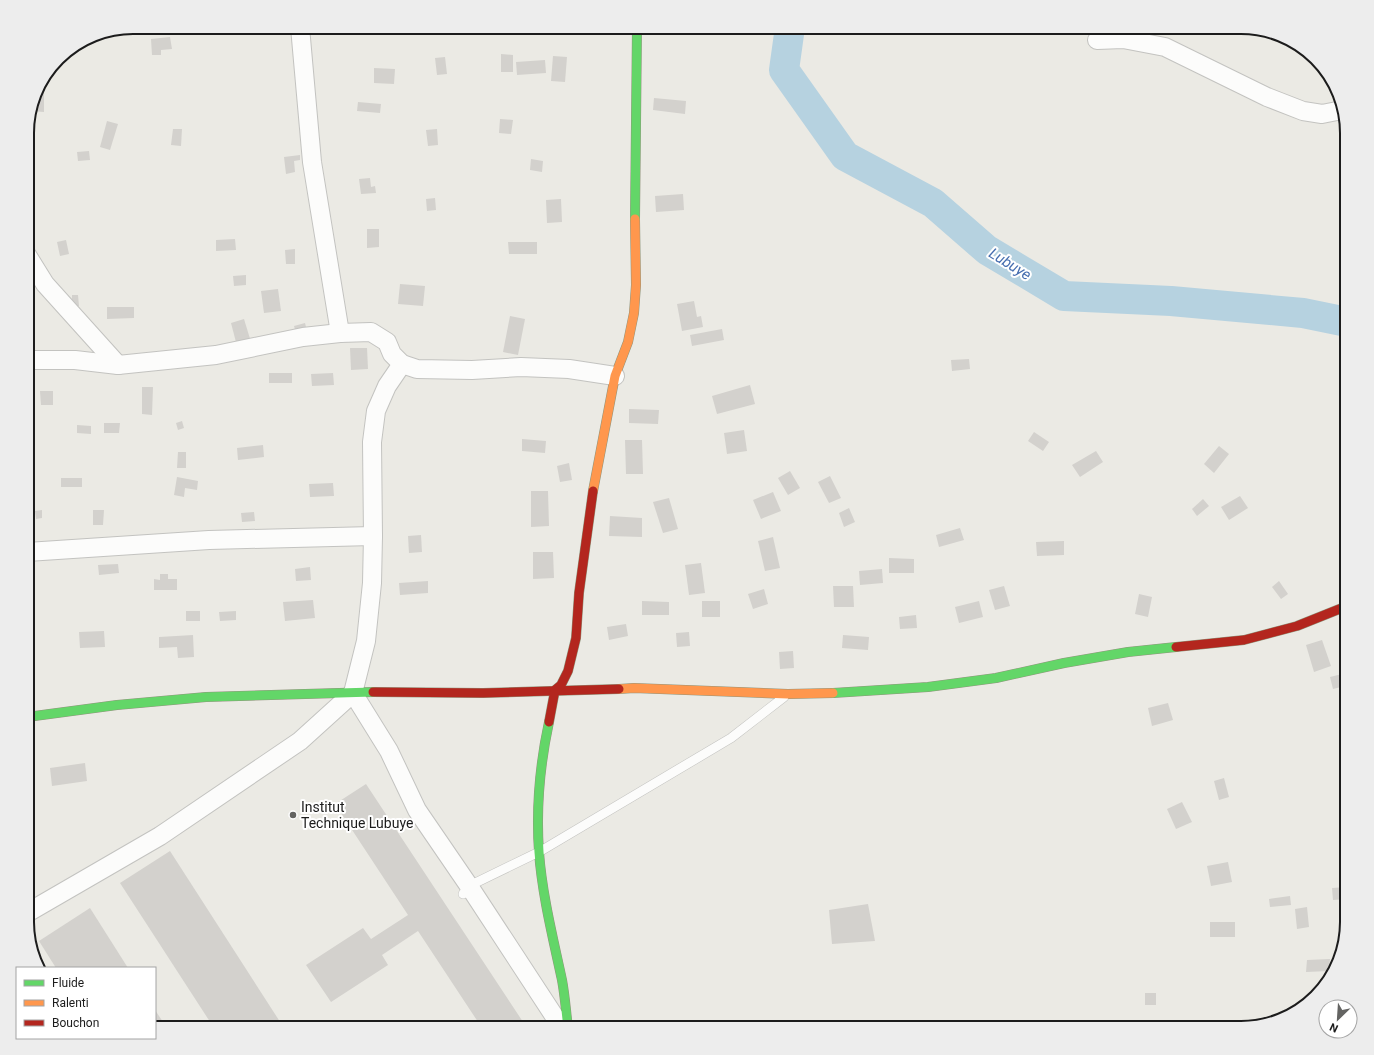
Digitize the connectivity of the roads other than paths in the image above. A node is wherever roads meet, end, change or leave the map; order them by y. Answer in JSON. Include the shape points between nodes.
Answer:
{"nodes":[{"id":1,"x":301,"y":34,"type":"edge"},
{"id":2,"x":637,"y":34,"type":"edge"},
{"id":3,"x":1097,"y":40,"type":"dead end"},
{"id":4,"x":1338,"y":111,"type":"edge"},
{"id":5,"x":34,"y":266,"type":"edge"},
{"id":6,"x":340,"y":333,"type":"junction"},
{"id":7,"x":34,"y":360,"type":"edge"},
{"id":8,"x":402,"y":364,"type":"junction"},
{"id":9,"x":118,"y":365,"type":"junction"},
{"id":10,"x":615,"y":376,"type":"junction"},
{"id":11,"x":373,"y":536,"type":"junction"},
{"id":12,"x":34,"y":552,"type":"edge"},
{"id":13,"x":1340,"y":609,"type":"edge"},
{"id":14,"x":555,"y":690,"type":"junction"},
{"id":15,"x":353,"y":693,"type":"junction"},
{"id":16,"x":788,"y":694,"type":"junction"},
{"id":17,"x":34,"y":715,"type":"edge"},
{"id":18,"x":539,"y":852,"type":"junction"},
{"id":19,"x":466,"y":890,"type":"junction"},
{"id":20,"x":34,"y":909,"type":"edge"},
{"id":21,"x":557,"y":1021,"type":"edge"},
{"id":22,"x":567,"y":1021,"type":"edge"}],
"edges":[{"from":1,"to":6,"type":"street","via":[[312,162]]},
{"from":2,"to":10,"type":"street","via":[[636,285],[628,342]]},
{"from":3,"to":4,"type":"street","via":[[1123,39],[1165,47],[1267,97],[1303,111],[1322,114]]},
{"from":5,"to":9,"type":"street","via":[[45,284]]},
{"from":6,"to":8,"type":"street","via":[[371,332],[387,342],[392,354]]},
{"from":6,"to":9,"type":"street","via":[[303,337],[216,355]]},
{"from":7,"to":9,"type":"street","via":[[74,360]]},
{"from":8,"to":10,"type":"street","via":[[417,369],[569,369]]},
{"from":8,"to":11,"type":"street","via":[[387,386],[376,411],[372,442]]},
{"from":10,"to":14,"type":"street","via":[[591,503],[576,638],[568,671],[562,684]]},
{"from":11,"to":12,"type":"street","via":[[209,540]]},
{"from":11,"to":15,"type":"street","via":[[372,583],[366,641]]},
{"from":13,"to":16,"type":"street","via":[[1297,626],[1244,640],[1128,652],[996,678],[928,687],[833,694]]},
{"from":14,"to":15,"type":"street"},
{"from":14,"to":16,"type":"street","via":[[634,688]]},
{"from":14,"to":18,"type":"street","via":[[543,751],[538,809]]},
{"from":15,"to":17,"type":"street","via":[[206,697]]},
{"from":15,"to":19,"type":"street","via":[[389,751],[417,810]]},
{"from":15,"to":20,"type":"street","via":[[300,741],[160,836]]},
{"from":16,"to":18,"type":"lane","via":[[731,738]]},
{"from":18,"to":19,"type":"lane"},
{"from":18,"to":22,"type":"street"},
{"from":19,"to":21,"type":"street"}]}
